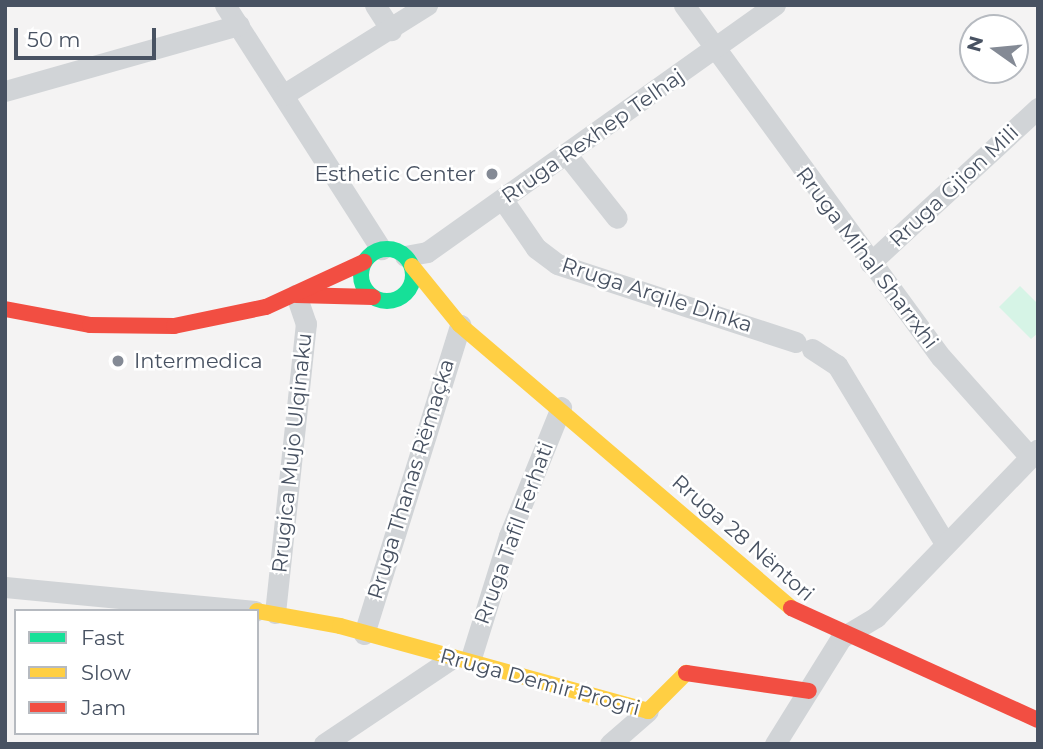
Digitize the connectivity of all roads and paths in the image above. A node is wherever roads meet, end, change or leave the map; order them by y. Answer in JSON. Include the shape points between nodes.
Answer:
{"nodes":[{"id":1,"x":225,"y":5,"type":"edge"},
{"id":2,"x":375,"y":5,"type":"edge"},
{"id":3,"x":427,"y":5,"type":"edge"},
{"id":4,"x":684,"y":5,"type":"edge"},
{"id":5,"x":775,"y":5,"type":"edge"},
{"id":6,"x":239,"y":25,"type":"junction"},
{"id":7,"x":391,"y":30,"type":"junction"},
{"id":8,"x":714,"y":50,"type":"junction"},
{"id":9,"x":5,"y":91,"type":"edge"},
{"id":10,"x":282,"y":95,"type":"junction"},
{"id":11,"x":1038,"y":108,"type":"edge"},
{"id":12,"x":568,"y":155,"type":"junction"},
{"id":13,"x":503,"y":200,"type":"junction"},
{"id":14,"x":617,"y":218,"type":"dead end"},
{"id":15,"x":381,"y":249,"type":"junction"},
{"id":16,"x":408,"y":261,"type":"junction"},
{"id":17,"x":364,"y":262,"type":"junction"},
{"id":18,"x":870,"y":264,"type":"junction"},
{"id":19,"x":296,"y":295,"type":"junction"},
{"id":20,"x":373,"y":297,"type":"junction"},
{"id":21,"x":393,"y":300,"type":"junction"},
{"id":22,"x":5,"y":309,"type":"edge"},
{"id":23,"x":460,"y":325,"type":"junction"},
{"id":24,"x":561,"y":407,"type":"junction"},
{"id":25,"x":1034,"y":453,"type":"edge"},
{"id":26,"x":944,"y":542,"type":"junction"},
{"id":27,"x":5,"y":587,"type":"edge"},
{"id":28,"x":232,"y":609,"type":"edge"},
{"id":29,"x":263,"y":612,"type":"edge"},
{"id":30,"x":364,"y":634,"type":"junction"},
{"id":31,"x":841,"y":638,"type":"junction"},
{"id":32,"x":460,"y":660,"type":"junction"},
{"id":33,"x":809,"y":691,"type":"junction"},
{"id":34,"x":648,"y":711,"type":"junction"},
{"id":35,"x":1038,"y":720,"type":"edge"},
{"id":36,"x":324,"y":744,"type":"edge"},
{"id":37,"x":610,"y":744,"type":"edge"},
{"id":38,"x":775,"y":744,"type":"edge"}],
"edges":[{"from":1,"to":6,"type":"street"},
{"from":2,"to":7,"type":"street"},
{"from":3,"to":7,"type":"street"},
{"from":4,"to":8,"type":"street","name":"Rruga Mihal Sharrxhi"},
{"from":5,"to":8,"type":"street","name":"Rruga Rexhep Telhaj"},
{"from":6,"to":9,"type":"street"},
{"from":6,"to":10,"type":"street"},
{"from":7,"to":10,"type":"street"},
{"from":8,"to":12,"type":"street","name":"Rruga Rexhep Telhaj"},
{"from":8,"to":18,"type":"street","name":"Rruga Mihal Sharrxhi"},
{"from":10,"to":15,"type":"street"},
{"from":11,"to":18,"type":"street","name":"Rruga Gjion Mili"},
{"from":12,"to":13,"type":"street","name":"Rruga Rexhep Telhaj"},
{"from":12,"to":14,"type":"street"},
{"from":13,"to":16,"type":"street","name":"Rruga Rexhep Telhaj"},
{"from":13,"to":26,"type":"street","name":"Rruga Arqile Dinka","via":[[536,248],[557,264],[804,345],[837,365]]},
{"from":15,"to":16,"type":"main road"},
{"from":15,"to":17,"type":"main road"},
{"from":16,"to":21,"type":"main road","via":[[412,281]]},
{"from":16,"to":23,"type":"main road","name":"Rruga 28 Nëntori"},
{"from":17,"to":19,"type":"main road"},
{"from":17,"to":20,"type":"main road","via":[[364,288]]},
{"from":18,"to":25,"type":"street","name":"Rruga Mihal Sharrxhi","via":[[941,358]]},
{"from":19,"to":20,"type":"main road"},
{"from":19,"to":22,"type":"main road","via":[[174,326],[90,325]]},
{"from":19,"to":29,"type":"street","name":"Rrugica Mujo Ulqinaku","via":[[306,324]]},
{"from":20,"to":21,"type":"main road"},
{"from":21,"to":23,"type":"main road","name":"Rruga 28 Nëntori"},
{"from":23,"to":24,"type":"main road","name":"Rruga 28 Nëntori"},
{"from":23,"to":30,"type":"street","name":"Rruga Thanas Rëmaçka"},
{"from":24,"to":31,"type":"main road","name":"Rruga 28 Nëntori","via":[[804,620]]},
{"from":24,"to":32,"type":"street","name":"Rruga Tafil Ferhati"},
{"from":25,"to":26,"type":"street"},
{"from":26,"to":31,"type":"street","via":[[876,617]]},
{"from":27,"to":28,"type":"street","name":"Rruga Demir Progri"},
{"from":29,"to":30,"type":"main road","name":"Rruga Demir Progri"},
{"from":30,"to":32,"type":"main road","name":"Rruga Demir Progri"},
{"from":31,"to":33,"type":"street"},
{"from":31,"to":35,"type":"main road","name":"Rruga 28 Nëntori"},
{"from":32,"to":34,"type":"main road","name":"Rruga Demir Progri"},
{"from":32,"to":36,"type":"street"},
{"from":33,"to":34,"type":"main road","name":"Rruga Demir Progri","via":[[692,670],[674,680]]},
{"from":33,"to":38,"type":"street"},
{"from":34,"to":37,"type":"street"}]}
